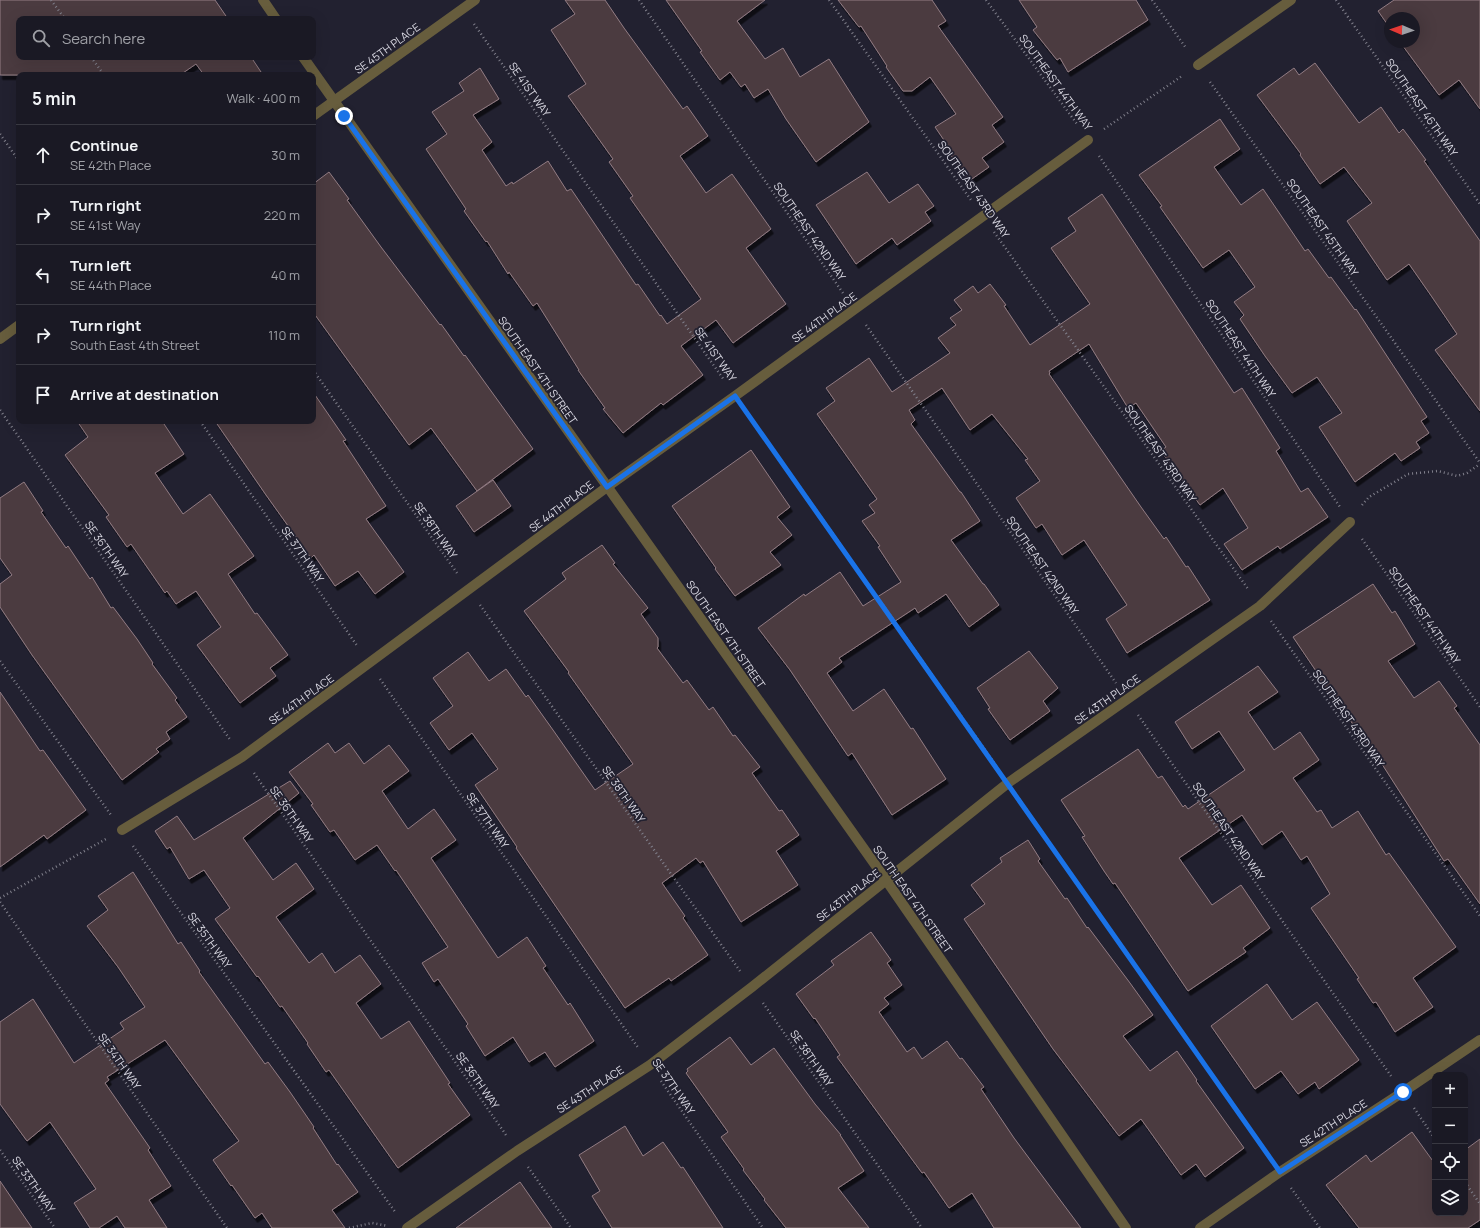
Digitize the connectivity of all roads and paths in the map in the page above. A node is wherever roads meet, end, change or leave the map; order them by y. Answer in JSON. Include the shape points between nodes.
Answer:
{"nodes":[{"id":1,"x":51,"y":0,"type":"edge"},
{"id":2,"x":263,"y":0,"type":"edge"},
{"id":3,"x":475,"y":0,"type":"edge"},
{"id":4,"x":639,"y":0,"type":"edge"},
{"id":5,"x":829,"y":0,"type":"edge"},
{"id":6,"x":986,"y":0,"type":"edge"},
{"id":7,"x":1152,"y":0,"type":"edge"},
{"id":8,"x":1291,"y":0,"type":"edge"},
{"id":9,"x":1336,"y":0,"type":"edge"},
{"id":10,"x":464,"y":8,"type":"junction"},
{"id":11,"x":62,"y":16,"type":"edge"},
{"id":12,"x":274,"y":16,"type":"edge"},
{"id":13,"x":94,"y":60,"type":"edge"},
{"id":14,"x":304,"y":60,"type":"edge"},
{"id":15,"x":1198,"y":65,"type":"junction"},
{"id":16,"x":102,"y":72,"type":"edge"},
{"id":17,"x":312,"y":72,"type":"edge"},
{"id":18,"x":316,"y":77,"type":"edge"},
{"id":19,"x":333,"y":102,"type":"junction"},
{"id":20,"x":316,"y":114,"type":"edge"},
{"id":21,"x":0,"y":134,"type":"edge"},
{"id":22,"x":1088,"y":140,"type":"junction"},
{"id":23,"x":16,"y":157,"type":"edge"},
{"id":24,"x":1480,"y":204,"type":"edge"},
{"id":25,"x":983,"y":216,"type":"junction"},
{"id":26,"x":855,"y":309,"type":"junction"},
{"id":27,"x":16,"y":327,"type":"edge"},
{"id":28,"x":0,"y":339,"type":"edge"},
{"id":29,"x":316,"y":374,"type":"edge"},
{"id":30,"x":735,"y":396,"type":"junction"},
{"id":31,"x":0,"y":410,"type":"edge"},
{"id":32,"x":202,"y":424,"type":"edge"},
{"id":33,"x":1480,"y":464,"type":"edge"},
{"id":34,"x":607,"y":487,"type":"junction"},
{"id":35,"x":1350,"y":522,"type":"junction"},
{"id":36,"x":469,"y":590,"type":"junction"},
{"id":37,"x":1260,"y":606,"type":"junction"},
{"id":38,"x":0,"y":661,"type":"edge"},
{"id":39,"x":369,"y":663,"type":"junction"},
{"id":40,"x":1128,"y":700,"type":"junction"},
{"id":41,"x":1480,"y":707,"type":"edge"},
{"id":42,"x":242,"y":757,"type":"junction"},
{"id":43,"x":1008,"y":783,"type":"junction"},
{"id":44,"x":122,"y":830,"type":"junction"},
{"id":45,"x":886,"y":880,"type":"junction"},
{"id":46,"x":0,"y":898,"type":"edge"},
{"id":47,"x":0,"y":902,"type":"edge"},
{"id":48,"x":1480,"y":916,"type":"edge"},
{"id":49,"x":752,"y":987,"type":"junction"},
{"id":50,"x":1480,"y":1040,"type":"edge"},
{"id":51,"x":650,"y":1065,"type":"junction"},
{"id":52,"x":1403,"y":1092,"type":"junction"},
{"id":53,"x":1432,"y":1135,"type":"edge"},
{"id":54,"x":0,"y":1150,"type":"edge"},
{"id":55,"x":517,"y":1151,"type":"junction"},
{"id":56,"x":1280,"y":1172,"type":"junction"},
{"id":57,"x":1468,"y":1186,"type":"edge"},
{"id":58,"x":1480,"y":1204,"type":"edge"},
{"id":59,"x":54,"y":1228,"type":"edge"},
{"id":60,"x":226,"y":1228,"type":"edge"},
{"id":61,"x":349,"y":1228,"type":"edge"},
{"id":62,"x":407,"y":1228,"type":"edge"},
{"id":63,"x":571,"y":1228,"type":"edge"},
{"id":64,"x":764,"y":1228,"type":"edge"},
{"id":65,"x":922,"y":1228,"type":"edge"},
{"id":66,"x":1126,"y":1228,"type":"edge"},
{"id":67,"x":1200,"y":1228,"type":"edge"},
{"id":68,"x":1320,"y":1228,"type":"edge"}],
"edges":[{"from":1,"to":11,"type":"path"},
{"from":2,"to":12,"type":"street"},
{"from":3,"to":10,"type":"street","name":"SE 45TH PLACE"},
{"from":4,"to":26,"type":"path","name":"SOUTHEAST 42ND WAY"},
{"from":5,"to":25,"type":"path","name":"SOUTHEAST 43RD WAY"},
{"from":6,"to":22,"type":"path","name":"SOUTHEAST 44TH WAY"},
{"from":7,"to":15,"type":"path","name":"SOUTHEAST 45TH WAY"},
{"from":8,"to":15,"type":"street"},
{"from":9,"to":24,"type":"path","name":"SOUTHEAST 46TH WAY"},
{"from":10,"to":19,"type":"street","name":"SE 45TH PLACE"},
{"from":10,"to":30,"type":"path","name":"SE 41ST WAY"},
{"from":13,"to":16,"type":"path"},
{"from":14,"to":17,"type":"street","name":"SOUTH EAST 4TH STREET"},
{"from":15,"to":22,"type":"path"},
{"from":15,"to":33,"type":"path","name":"SOUTHEAST 45TH WAY"},
{"from":18,"to":19,"type":"street","name":"SOUTH EAST 4TH STREET"},
{"from":19,"to":20,"type":"street","name":"SE 45TH PLACE"},
{"from":19,"to":34,"type":"street","name":"SOUTH EAST 4TH STREET"},
{"from":21,"to":23,"type":"path"},
{"from":22,"to":25,"type":"street","name":"SE 44TH PLACE"},
{"from":22,"to":35,"type":"path","name":"SOUTHEAST 44TH WAY"},
{"from":25,"to":26,"type":"street","name":"SE 44TH PLACE"},
{"from":25,"to":37,"type":"path","name":"SOUTHEAST 43RD WAY"},
{"from":26,"to":30,"type":"street","name":"SE 44TH PLACE"},
{"from":26,"to":40,"type":"path","name":"SOUTHEAST 42ND WAY"},
{"from":27,"to":28,"type":"street"},
{"from":29,"to":36,"type":"path","name":"SE 38TH WAY"},
{"from":30,"to":34,"type":"street","name":"SE 44TH PLACE"},
{"from":30,"to":43,"type":"path","name":"SE 41ST WAY"},
{"from":31,"to":42,"type":"path","name":"SE 36TH WAY"},
{"from":32,"to":39,"type":"path","name":"SE 37TH WAY"},
{"from":33,"to":35,"type":"path","via":[[1457,476],[1438,471],[1408,474],[1369,497]]},
{"from":34,"to":36,"type":"street","name":"SE 44TH PLACE"},
{"from":34,"to":45,"type":"street","name":"SOUTH EAST 4TH STREET"},
{"from":35,"to":37,"type":"street","name":"SE 43TH PLACE"},
{"from":35,"to":41,"type":"path","name":"SOUTHEAST 44TH WAY"},
{"from":36,"to":39,"type":"street","name":"SE 44TH PLACE"},
{"from":36,"to":49,"type":"path","name":"SE 38TH WAY"},
{"from":37,"to":40,"type":"street","name":"SE 43TH PLACE"},
{"from":37,"to":48,"type":"path","name":"SOUTHEAST 43RD WAY"},
{"from":38,"to":44,"type":"path","name":"SE 35TH WAY"},
{"from":39,"to":42,"type":"street","name":"SE 44TH PLACE"},
{"from":39,"to":51,"type":"path","name":"SE 37TH WAY"},
{"from":40,"to":43,"type":"street","name":"SE 43TH PLACE"},
{"from":40,"to":52,"type":"path","name":"SOUTHEAST 42ND WAY"},
{"from":42,"to":44,"type":"street","name":"SE 44TH PLACE"},
{"from":42,"to":55,"type":"path","name":"SE 36TH WAY"},
{"from":43,"to":45,"type":"street","name":"SE 43TH PLACE"},
{"from":43,"to":56,"type":"path","name":"SE 41ST WAY"},
{"from":44,"to":46,"type":"path"},
{"from":44,"to":62,"type":"path","name":"SE 35TH WAY"},
{"from":45,"to":49,"type":"street","name":"SE 43TH PLACE"},
{"from":45,"to":66,"type":"street","name":"SOUTH EAST 4TH STREET"},
{"from":47,"to":60,"type":"path","name":"SE 34TH WAY"},
{"from":49,"to":51,"type":"street","name":"SE 43TH PLACE"},
{"from":49,"to":65,"type":"path","name":"SE 38TH WAY"},
{"from":50,"to":52,"type":"street","name":"SE 42TH PLACE"},
{"from":51,"to":55,"type":"street","name":"SE 43TH PLACE"},
{"from":51,"to":64,"type":"path","name":"SE 37TH WAY"},
{"from":52,"to":53,"type":"path","name":"SOUTHEAST 42ND WAY"},
{"from":52,"to":56,"type":"street","name":"SE 42TH PLACE"},
{"from":54,"to":59,"type":"path","name":"SE 33TH WAY"},
{"from":55,"to":62,"type":"street","name":"SE 43TH PLACE"},
{"from":55,"to":63,"type":"path","name":"SE 36TH WAY"},
{"from":56,"to":67,"type":"street","name":"SE 42TH PLACE"},
{"from":56,"to":68,"type":"path","name":"SE 41ST WAY"},
{"from":57,"to":58,"type":"path"},
{"from":61,"to":62,"type":"path","via":[[372,1223]]}]}
